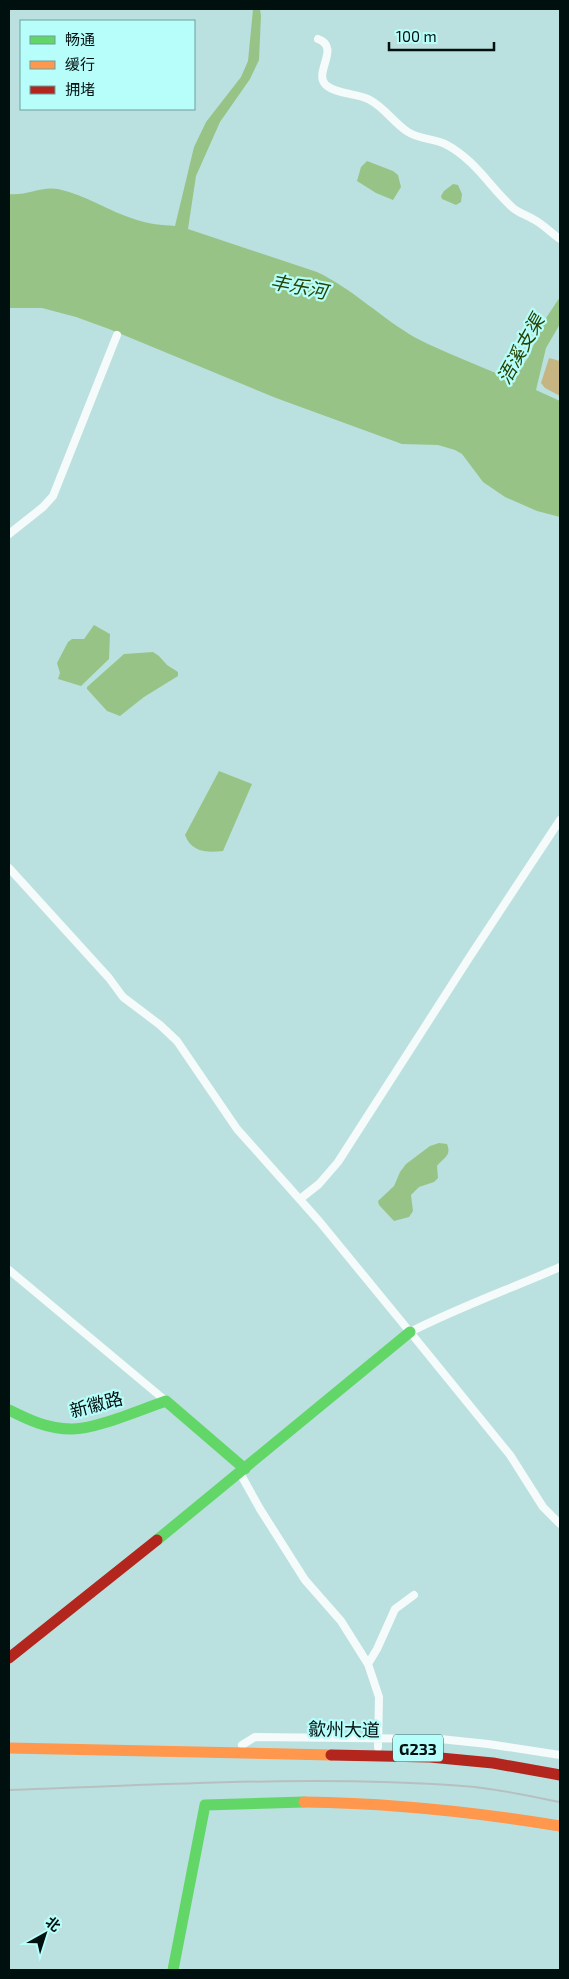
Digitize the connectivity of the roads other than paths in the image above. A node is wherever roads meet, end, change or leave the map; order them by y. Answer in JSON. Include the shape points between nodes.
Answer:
{"nodes":[{"id":1,"x":318,"y":39,"type":"dead end"},
{"id":2,"x":560,"y":240,"type":"edge"},
{"id":3,"x":117,"y":335,"type":"dead end"},
{"id":4,"x":9,"y":534,"type":"edge"},
{"id":5,"x":560,"y":820,"type":"edge"},
{"id":6,"x":9,"y":868,"type":"edge"},
{"id":7,"x":300,"y":1199,"type":"junction"},
{"id":8,"x":560,"y":1267,"type":"edge"},
{"id":9,"x":9,"y":1270,"type":"edge"},
{"id":10,"x":410,"y":1332,"type":"junction"},
{"id":11,"x":166,"y":1401,"type":"junction"},
{"id":12,"x":9,"y":1410,"type":"edge"},
{"id":13,"x":243,"y":1471,"type":"junction"},
{"id":14,"x":560,"y":1524,"type":"edge"},
{"id":15,"x":414,"y":1595,"type":"dead end"},
{"id":16,"x":9,"y":1658,"type":"edge"},
{"id":17,"x":368,"y":1664,"type":"junction"},
{"id":18,"x":9,"y":1740,"type":"edge"},
{"id":19,"x":378,"y":1742,"type":"junction"},
{"id":20,"x":242,"y":1745,"type":"junction"},
{"id":21,"x":9,"y":1748,"type":"edge"},
{"id":22,"x":276,"y":1750,"type":"junction"},
{"id":23,"x":560,"y":1755,"type":"edge"},
{"id":24,"x":560,"y":1765,"type":"edge"},
{"id":25,"x":560,"y":1775,"type":"edge"},
{"id":26,"x":209,"y":1809,"type":"junction"},
{"id":27,"x":560,"y":1826,"type":"edge"},
{"id":28,"x":560,"y":1834,"type":"edge"},
{"id":29,"x":173,"y":1970,"type":"edge"},
{"id":30,"x":180,"y":1970,"type":"edge"}],
"edges":[{"from":1,"to":2,"type":"street","via":[[326,44],[328,50],[322,78],[327,86],[368,99],[408,132],[448,146],[473,163],[514,209],[541,224]]},
{"from":3,"to":4,"type":"street","via":[[53,496],[43,508]]},
{"from":5,"to":7,"type":"street","via":[[338,1162],[319,1184]]},
{"from":6,"to":7,"type":"street","via":[[109,978],[122,997],[160,1024],[177,1041],[237,1129]]},
{"from":7,"to":10,"type":"street"},
{"from":8,"to":10,"type":"street","via":[[452,1311]]},
{"from":9,"to":11,"type":"street"},
{"from":10,"to":13,"type":"main road"},
{"from":10,"to":14,"type":"street","via":[[510,1455],[543,1507]]},
{"from":11,"to":12,"type":"main road","name":"新徽路","via":[[74,1430],[48,1428]]},
{"from":11,"to":13,"type":"main road"},
{"from":13,"to":16,"type":"main road"},
{"from":13,"to":17,"type":"street","via":[[260,1509],[305,1580],[341,1621]]},
{"from":15,"to":17,"type":"street","via":[[395,1609]]},
{"from":17,"to":19,"type":"street","via":[[379,1698]]},
{"from":18,"to":20,"type":"main road","number":"G233"},
{"from":19,"to":20,"type":"street","via":[[255,1737]]},
{"from":19,"to":22,"type":"main road","name":"歙州大道","number":"G233"},
{"from":19,"to":23,"type":"street","via":[[413,1738]]},
{"from":19,"to":24,"type":"main road","name":"歙州大道","number":"G233"},
{"from":20,"to":22,"type":"main road","number":"G233"},
{"from":21,"to":22,"type":"main road","number":"G233"},
{"from":22,"to":25,"type":"main road","name":"歙州大道","number":"G233","via":[[430,1757],[493,1763]]},
{"from":26,"to":27,"type":"main road","via":[[276,1801],[373,1803],[464,1811]]},
{"from":26,"to":28,"type":"main road","via":[[373,1810],[463,1818]]},
{"from":26,"to":29,"type":"main road"},
{"from":26,"to":30,"type":"main road"}]}
